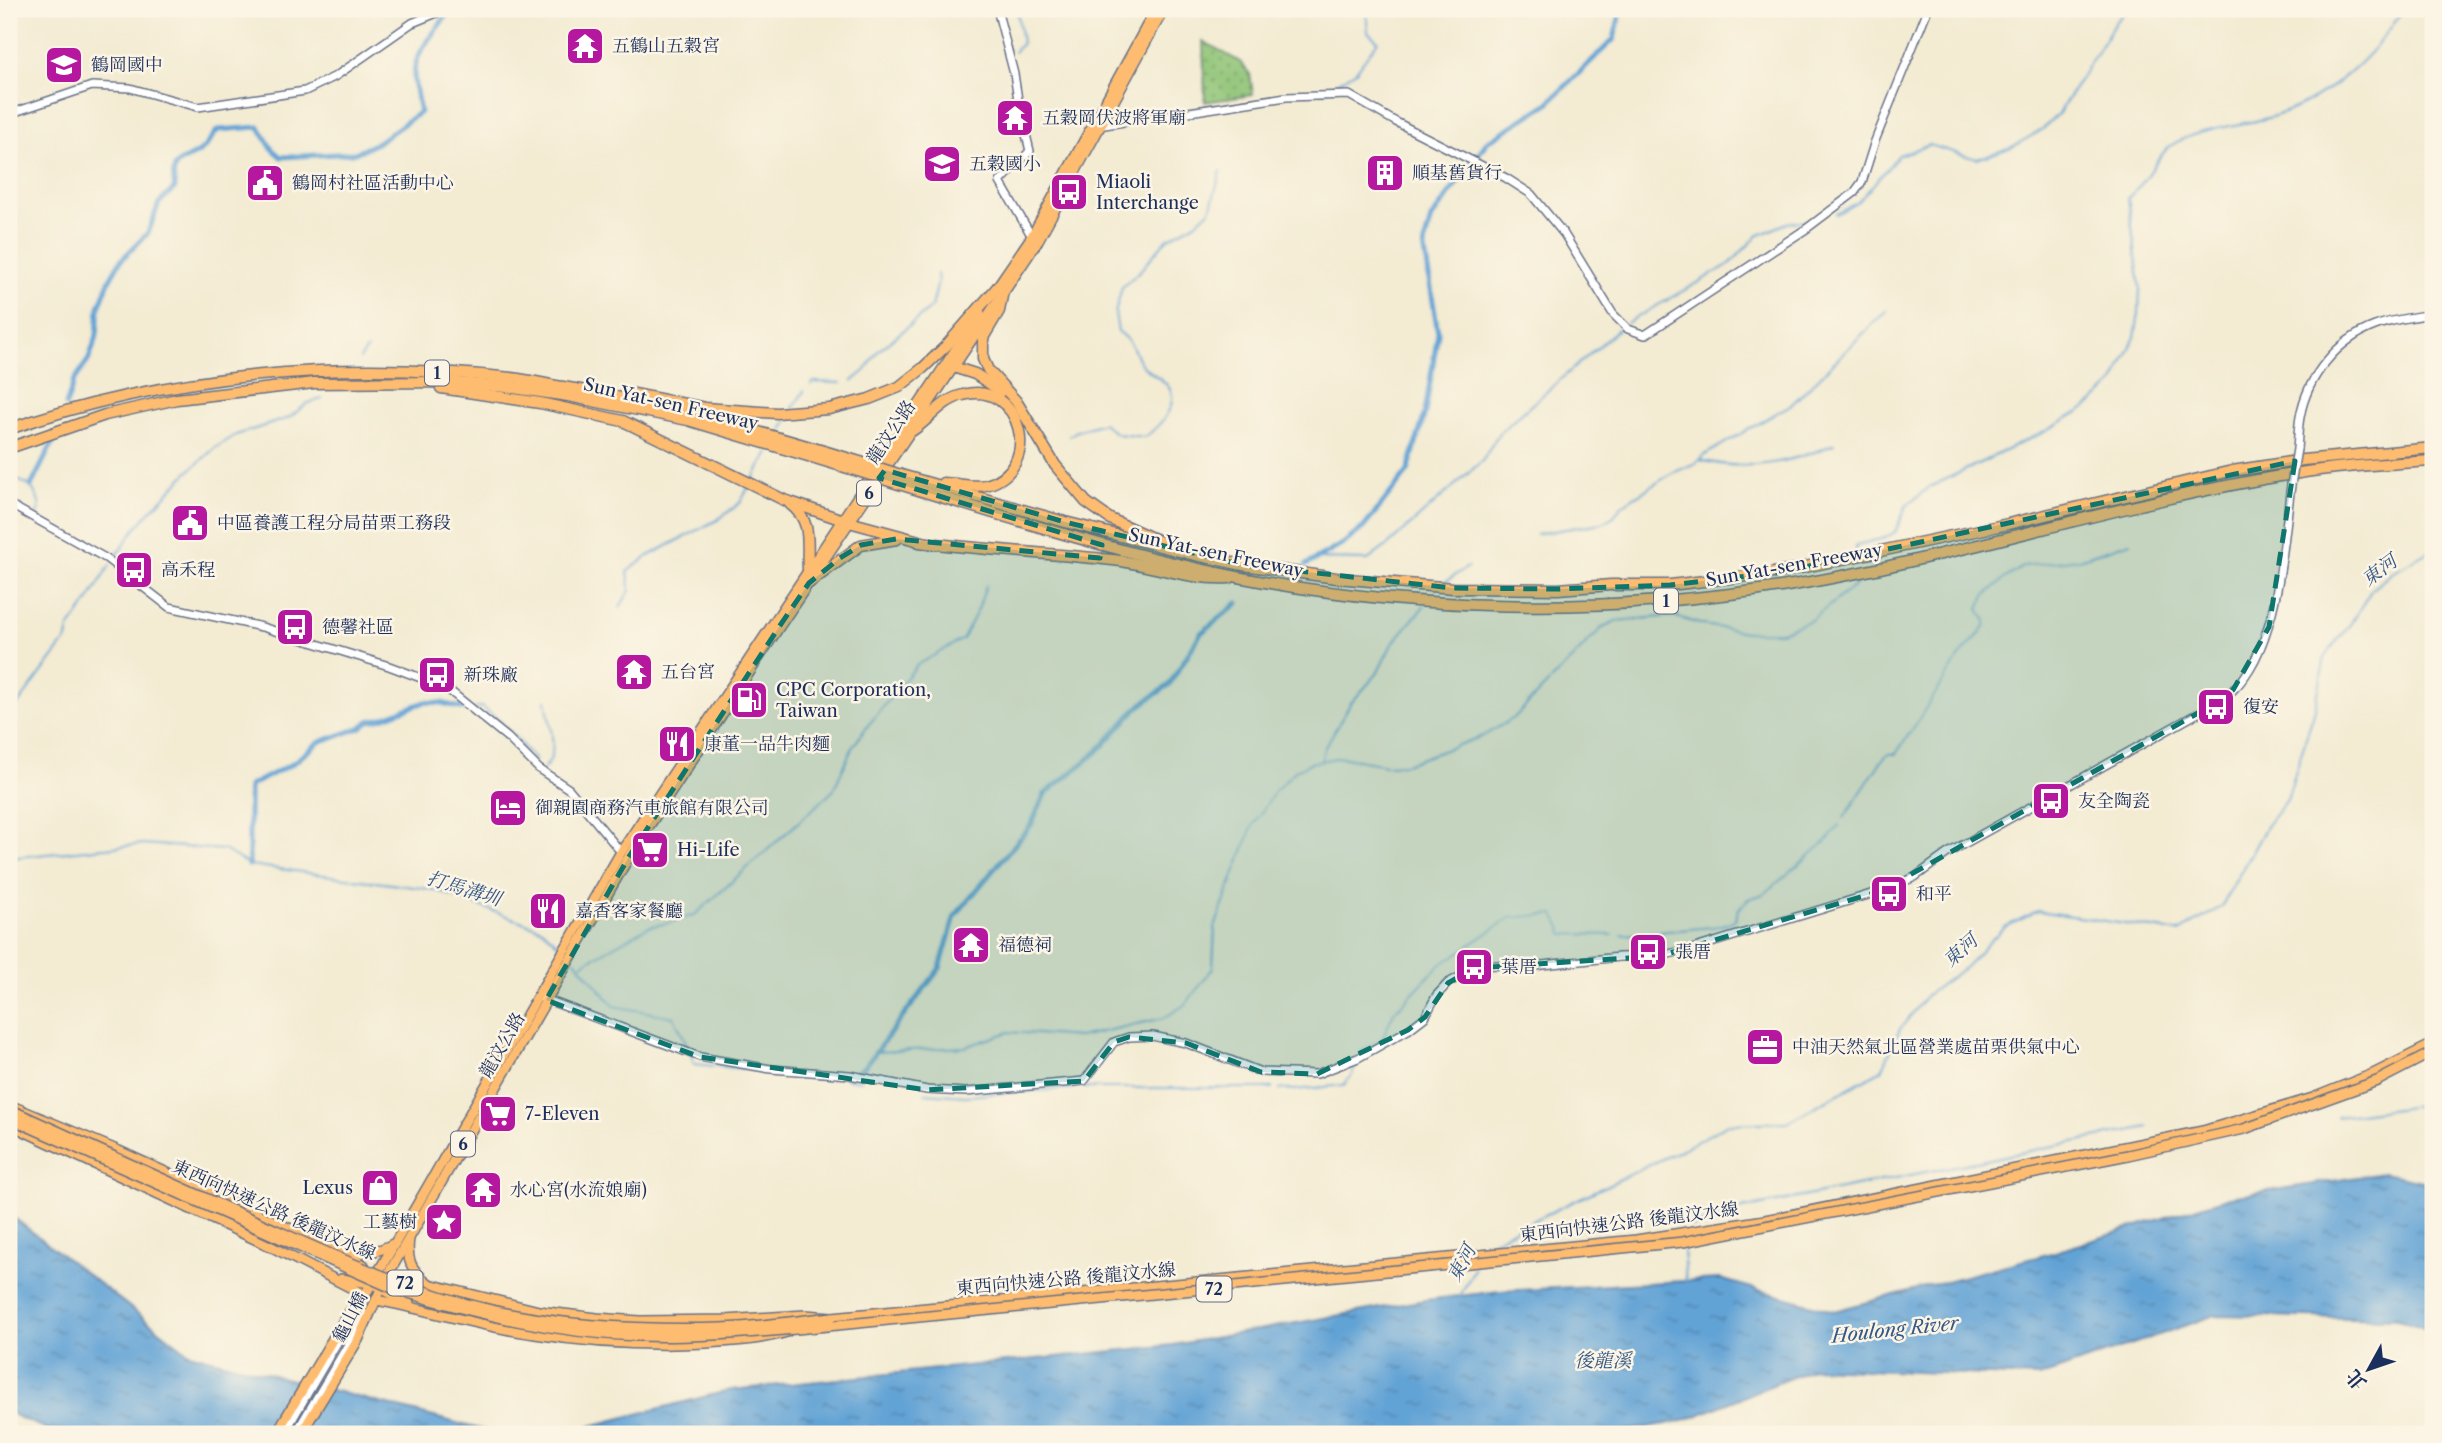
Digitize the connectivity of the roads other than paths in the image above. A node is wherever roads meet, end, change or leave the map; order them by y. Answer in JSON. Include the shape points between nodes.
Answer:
{"nodes":[{"id":1,"x":469,"y":9,"type":"edge"},
{"id":2,"x":997,"y":9,"type":"edge"},
{"id":3,"x":1156,"y":9,"type":"edge"},
{"id":4,"x":1164,"y":9,"type":"edge"},
{"id":5,"x":1928,"y":9,"type":"edge"},
{"id":6,"x":9,"y":114,"type":"edge"},
{"id":7,"x":1096,"y":126,"type":"junction"},
{"id":8,"x":1034,"y":240,"type":"junction"},
{"id":9,"x":1013,"y":271,"type":"junction"},
{"id":10,"x":1000,"y":283,"type":"junction"},
{"id":11,"x":1002,"y":296,"type":"junction"},
{"id":12,"x":2433,"y":314,"type":"edge"},
{"id":13,"x":950,"y":366,"type":"junction"},
{"id":14,"x":417,"y":383,"type":"junction"},
{"id":15,"x":597,"y":392,"type":"junction"},
{"id":16,"x":1016,"y":401,"type":"junction"},
{"id":17,"x":9,"y":429,"type":"edge"},
{"id":18,"x":910,"y":432,"type":"junction"},
{"id":19,"x":9,"y":448,"type":"edge"},
{"id":20,"x":2433,"y":448,"type":"edge"},
{"id":21,"x":2433,"y":461,"type":"edge"},
{"id":22,"x":859,"y":467,"type":"junction"},
{"id":23,"x":900,"y":479,"type":"junction"},
{"id":24,"x":927,"y":482,"type":"junction"},
{"id":25,"x":784,"y":500,"type":"junction"},
{"id":26,"x":9,"y":504,"type":"edge"},
{"id":27,"x":845,"y":521,"type":"junction"},
{"id":28,"x":923,"y":542,"type":"junction"},
{"id":29,"x":1194,"y":555,"type":"junction"},
{"id":30,"x":808,"y":570,"type":"junction"},
{"id":31,"x":1244,"y":577,"type":"junction"},
{"id":32,"x":809,"y":583,"type":"junction"},
{"id":33,"x":625,"y":854,"type":"junction"},
{"id":34,"x":542,"y":998,"type":"junction"},
{"id":35,"x":2433,"y":1044,"type":"edge"},
{"id":36,"x":2433,"y":1052,"type":"edge"},
{"id":37,"x":9,"y":1108,"type":"edge"},
{"id":38,"x":9,"y":1118,"type":"edge"},
{"id":39,"x":9,"y":1124,"type":"edge"},
{"id":40,"x":409,"y":1239,"type":"junction"},
{"id":41,"x":393,"y":1244,"type":"junction"},
{"id":42,"x":346,"y":1254,"type":"junction"},
{"id":43,"x":376,"y":1274,"type":"junction"},
{"id":44,"x":336,"y":1278,"type":"junction"},
{"id":45,"x":386,"y":1278,"type":"junction"},
{"id":46,"x":370,"y":1283,"type":"junction"},
{"id":47,"x":429,"y":1284,"type":"junction"},
{"id":48,"x":382,"y":1287,"type":"junction"},
{"id":49,"x":365,"y":1295,"type":"junction"},
{"id":50,"x":377,"y":1300,"type":"junction"},
{"id":51,"x":422,"y":1309,"type":"junction"},
{"id":52,"x":832,"y":1317,"type":"junction"},
{"id":53,"x":797,"y":1329,"type":"junction"},
{"id":54,"x":276,"y":1434,"type":"edge"},
{"id":55,"x":284,"y":1434,"type":"edge"},
{"id":56,"x":295,"y":1434,"type":"edge"},
{"id":57,"x":301,"y":1434,"type":"edge"}],
"edges":[{"from":1,"to":6,"type":"street","via":[[439,12],[412,23],[336,76],[306,91],[198,107],[130,88],[92,86]]},
{"from":2,"to":8,"type":"street","via":[[1030,151],[1000,181]]},
{"from":3,"to":7,"type":"main road","name":"龍汶公路","number":"6"},
{"from":4,"to":7,"type":"main road","name":"龍汶公路","number":"6"},
{"from":5,"to":7,"type":"street","via":[[1854,193],[1645,335],[1613,314],[1564,234],[1531,194],[1349,95],[1286,97]]},
{"from":7,"to":8,"type":"main road","name":"龍汶公路","number":"6"},
{"from":8,"to":9,"type":"main road","name":"龍汶公路","number":"6"},
{"from":9,"to":10,"type":"main road","name":"龍汶公路","number":"6"},
{"from":9,"to":11,"type":"main road","name":"龍汶公路","number":"6"},
{"from":10,"to":13,"type":"main road","name":"龍汶公路","number":"6"},
{"from":10,"to":15,"type":"highway","via":[[923,369],[899,387],[869,399],[829,409],[777,413]]},
{"from":11,"to":13,"type":"main road","name":"龍汶公路","number":"6"},
{"from":11,"to":16,"type":"highway","via":[[982,349],[988,370]]},
{"from":12,"to":34,"type":"street","bridge":true,"via":[[2394,320],[2347,340],[2310,386],[2300,416],[2269,627],[2233,690],[1948,853],[1915,877],[1881,891],[1660,956],[1475,968],[1447,984],[1425,1017],[1408,1030],[1317,1074],[1261,1072],[1186,1043],[1129,1037],[1114,1042],[1084,1081],[966,1092],[927,1090],[863,1076],[771,1069],[700,1057]]},
{"from":13,"to":16,"type":"highway","via":[[975,374]]},
{"from":13,"to":18,"type":"main road","name":"龍汶公路","number":"6"},
{"from":13,"to":27,"type":"main road","name":"龍汶公路","number":"6"},
{"from":14,"to":19,"type":"highway","name":"Sun Yat-sen Freeway","number":"1","via":[[314,383],[177,399],[105,415]]},
{"from":14,"to":22,"type":"highway","name":"Sun Yat-sen Freeway","number":"1","via":[[507,387],[628,407]]},
{"from":14,"to":25,"type":"highway","via":[[540,402],[624,421]]},
{"from":15,"to":17,"type":"highway","name":"Sun Yat-sen Freeway","number":"1","via":[[512,378],[307,370],[159,390]]},
{"from":15,"to":22,"type":"highway","name":"Sun Yat-sen Freeway","number":"1","via":[[750,429]]},
{"from":16,"to":29,"type":"highway","via":[[1055,465],[1086,502],[1110,519]]},
{"from":18,"to":24,"type":"highway","via":[[953,398],[978,393],[1004,404],[1018,425],[1018,455],[1001,478],[983,486]]},
{"from":18,"to":27,"type":"main road","name":"龍汶公路","number":"6"},
{"from":20,"to":29,"type":"highway","name":"Sun Yat-sen Freeway","number":"1","via":[[2232,471],[1833,562],[1670,585],[1453,588],[1336,579]]},
{"from":21,"to":31,"type":"highway","name":"Sun Yat-sen Freeway","number":"1","via":[[2295,473],[1844,575],[1673,600],[1562,606],[1398,600]]},
{"from":22,"to":23,"type":"highway","name":"Sun Yat-sen Freeway","number":"1","bridge":true},
{"from":23,"to":24,"type":"highway","name":"Sun Yat-sen Freeway","number":"1"},
{"from":23,"to":31,"type":"highway","name":"Sun Yat-sen Freeway","number":"1","via":[[1078,538]]},
{"from":24,"to":29,"type":"highway","name":"Sun Yat-sen Freeway","number":"1"},
{"from":25,"to":27,"type":"highway"},
{"from":25,"to":30,"type":"highway","via":[[807,526]]},
{"from":26,"to":33,"type":"street","via":[[112,563],[169,607],[247,623],[445,687],[539,769],[569,789]]},
{"from":27,"to":28,"type":"highway"},
{"from":27,"to":30,"type":"main road","name":"龍汶公路","number":"6"},
{"from":27,"to":32,"type":"main road","name":"龍汶公路","number":"6"},
{"from":28,"to":31,"type":"highway","via":[[1116,560],[1208,580]]},
{"from":28,"to":32,"type":"highway","via":[[885,540],[861,545]]},
{"from":30,"to":33,"type":"main road","name":"龍汶公路","number":"6"},
{"from":32,"to":33,"type":"main road","name":"龍汶公路","number":"6"},
{"from":33,"to":34,"type":"main road","name":"龍汶公路","number":"6"},
{"from":34,"to":40,"type":"main road","name":"龍汶公路","number":"6"},
{"from":34,"to":41,"type":"main road","name":"龍汶公路","number":"6"},
{"from":35,"to":52,"type":"main road","name":"東西向快速公路 後龍汶水線","number":"72","via":[[2314,1098],[2203,1131],[1765,1220],[1682,1234]]},
{"from":36,"to":53,"type":"main road","name":"東西向快速公路 後龍汶水線","number":"72","bridge":true,"via":[[2377,1082],[2244,1129],[1683,1242]]},
{"from":37,"to":42,"type":"main road","via":[[119,1151]]},
{"from":37,"to":52,"type":"main road","name":"東西向快速公路 後龍汶水線","number":"72","bridge":true,"via":[[344,1260],[477,1306],[566,1323],[639,1328],[724,1328]]},
{"from":38,"to":53,"type":"main road","name":"東西向快速公路 後龍汶水線","number":"72","bridge":true,"via":[[339,1266],[446,1305],[536,1325],[638,1336]]},
{"from":39,"to":44,"type":"main road"},
{"from":40,"to":45,"type":"main road","name":"龍汶公路","number":"6"},
{"from":40,"to":47,"type":"main road","via":[[408,1259],[415,1273]]},
{"from":41,"to":42,"type":"main road","via":[[383,1250]]},
{"from":41,"to":43,"type":"main road","name":"龍汶公路","number":"6"},
{"from":42,"to":43,"type":"main road"},
{"from":43,"to":45,"type":"main road"},
{"from":43,"to":46,"type":"main road","number":"6"},
{"from":44,"to":46,"type":"main road"},
{"from":44,"to":49,"type":"main road"},
{"from":45,"to":47,"type":"main road"},
{"from":45,"to":48,"type":"main road","name":"龍汶公路","number":"6"},
{"from":46,"to":48,"type":"main road"},
{"from":46,"to":49,"type":"main road","number":"6"},
{"from":47,"to":52,"type":"main road","bridge":true,"via":[[539,1311],[597,1318]]},
{"from":48,"to":50,"type":"main road","name":"龜山橋","number":"6"},
{"from":48,"to":51,"type":"main road"},
{"from":48,"to":56,"type":"street","name":"龜山橋"},
{"from":49,"to":54,"type":"main road","name":"龜山橋","number":"6","via":[[347,1315]]},
{"from":49,"to":55,"type":"street","name":"龜山橋"},
{"from":50,"to":51,"type":"main road"},
{"from":50,"to":57,"type":"main road","name":"龜山橋","number":"6"},
{"from":51,"to":53,"type":"main road","bridge":true,"via":[[534,1334],[637,1344],[751,1340]]}]}
